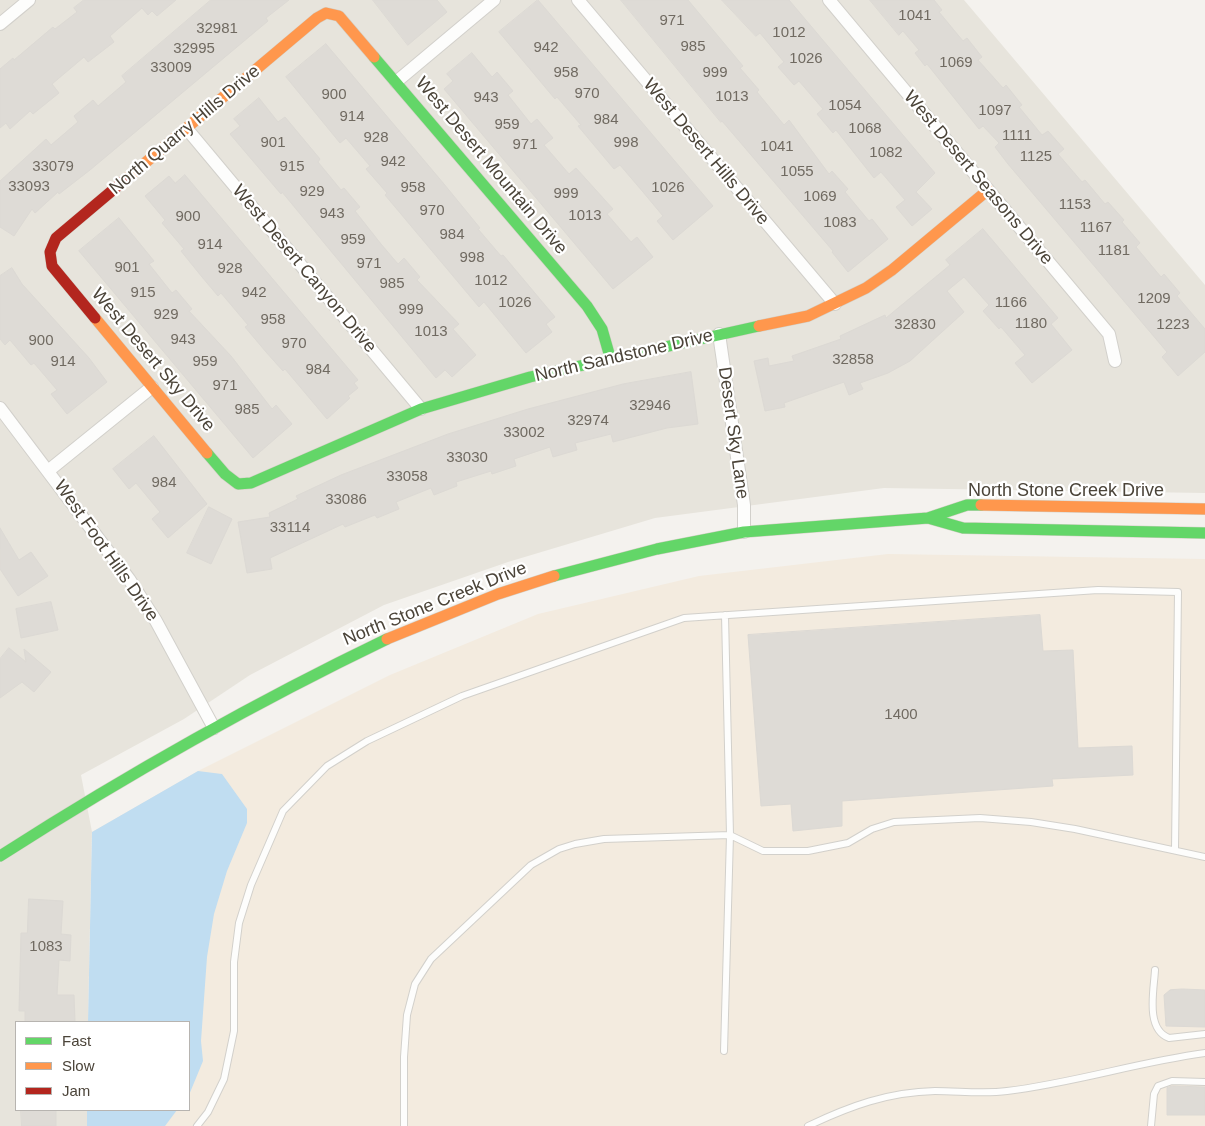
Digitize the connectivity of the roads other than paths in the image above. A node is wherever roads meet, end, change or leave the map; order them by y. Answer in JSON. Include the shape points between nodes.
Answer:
{"nodes":[{"id":1,"x":29,"y":0,"type":"edge"},
{"id":2,"x":494,"y":0,"type":"edge"},
{"id":3,"x":578,"y":0,"type":"edge"},
{"id":4,"x":828,"y":0,"type":"edge"},
{"id":5,"x":326,"y":13,"type":"joint"},
{"id":6,"x":0,"y":24,"type":"edge"},
{"id":7,"x":396,"y":82,"type":"junction"},
{"id":8,"x":187,"y":129,"type":"junction"},
{"id":9,"x":988,"y":190,"type":"junction"},
{"id":10,"x":50,"y":252,"type":"joint"},
{"id":11,"x":835,"y":304,"type":"junction"},
{"id":12,"x":718,"y":334,"type":"junction"},
{"id":13,"x":610,"y":357,"type":"junction"},
{"id":14,"x":1115,"y":361,"type":"dead end"},
{"id":15,"x":152,"y":387,"type":"junction"},
{"id":16,"x":0,"y":408,"type":"edge"},
{"id":17,"x":421,"y":409,"type":"junction"},
{"id":18,"x":48,"y":471,"type":"junction"},
{"id":19,"x":238,"y":484,"type":"joint"},
{"id":20,"x":1205,"y":509,"type":"edge"},
{"id":21,"x":928,"y":518,"type":"junction"},
{"id":22,"x":744,"y":532,"type":"junction"},
{"id":23,"x":1205,"y":533,"type":"edge"},
{"id":24,"x":725,"y":616,"type":"junction"},
{"id":25,"x":214,"y":728,"type":"junction"},
{"id":26,"x":730,"y":836,"type":"junction"},
{"id":27,"x":1175,"y":850,"type":"junction"},
{"id":28,"x":0,"y":856,"type":"edge"},
{"id":29,"x":1205,"y":857,"type":"edge"},
{"id":30,"x":1154,"y":970,"type":"dead end"},
{"id":31,"x":1205,"y":1034,"type":"edge"},
{"id":32,"x":724,"y":1051,"type":"dead end"},
{"id":33,"x":1205,"y":1053,"type":"edge"},
{"id":34,"x":1205,"y":1082,"type":"edge"},
{"id":35,"x":197,"y":1126,"type":"edge"},
{"id":36,"x":404,"y":1126,"type":"edge"},
{"id":37,"x":808,"y":1126,"type":"edge"},
{"id":38,"x":1151,"y":1126,"type":"edge"}],
"edges":[{"from":1,"to":6,"type":"street"},
{"from":2,"to":7,"type":"street"},
{"from":3,"to":11,"type":"street","name":"West Desert Hills Drive"},
{"from":4,"to":9,"type":"street","name":"West Desert Seasons Drive"},
{"from":5,"to":7,"type":"street","name":"West Desert Mountain Drive","via":[[339,16]]},
{"from":5,"to":8,"type":"street","name":"North Quarry Hills Drive"},
{"from":7,"to":13,"type":"street","name":"West Desert Mountain Drive","via":[[587,306],[602,329]]},
{"from":8,"to":10,"type":"street","name":"North Quarry Hills Drive","via":[[56,238]]},
{"from":8,"to":17,"type":"street","name":"West Desert Canyon Drive"},
{"from":9,"to":11,"type":"street","name":"North Sandstone Drive","via":[[892,270]]},
{"from":9,"to":14,"type":"street","name":"West Desert Seasons Drive","via":[[1109,334]]},
{"from":10,"to":15,"type":"street","name":"West Desert Sky Drive","via":[[52,266]]},
{"from":11,"to":12,"type":"street","name":"North Sandstone Drive","via":[[808,316]]},
{"from":12,"to":13,"type":"street","name":"North Sandstone Drive"},
{"from":12,"to":22,"type":"street","name":"Desert Sky Lane","via":[[744,505]]},
{"from":13,"to":17,"type":"street","name":"North Sandstone Drive"},
{"from":15,"to":18,"type":"street"},
{"from":15,"to":19,"type":"street","name":"West Desert Sky Drive","via":[[225,474]]},
{"from":16,"to":18,"type":"street","name":"West Foot Hills Drive"},
{"from":17,"to":19,"type":"street","name":"North Sandstone Drive","via":[[252,483]]},
{"from":18,"to":25,"type":"street","name":"West Foot Hills Drive","via":[[129,579],[156,621]]},
{"from":20,"to":21,"type":"street","name":"North Stone Creek Drive","via":[[967,506]]},
{"from":21,"to":22,"type":"street","name":"North Stone Creek Drive"},
{"from":21,"to":23,"type":"street","name":"North Stone Creek Drive","via":[[963,528]]},
{"from":22,"to":25,"type":"street","name":"North Stone Creek Drive","via":[[657,549],[498,594],[399,633]]},
{"from":24,"to":26,"type":"lane"},
{"from":24,"to":27,"type":"lane","via":[[1098,590],[1178,592]]},
{"from":24,"to":35,"type":"lane","via":[[684,618],[462,696],[367,741],[328,766],[283,811],[250,885],[239,923],[234,962],[234,1031],[224,1078],[208,1112]]},
{"from":25,"to":28,"type":"street","name":"North Stone Creek Drive","via":[[85,801]]},
{"from":26,"to":27,"type":"lane","via":[[763,851],[808,851],[848,842],[894,822],[980,818],[1031,822]]},
{"from":26,"to":32,"type":"lane"},
{"from":26,"to":36,"type":"lane","via":[[595,841],[559,849],[531,865],[431,959],[415,984],[407,1014]]},
{"from":27,"to":29,"type":"lane"},
{"from":30,"to":31,"type":"lane","via":[[1155,1026],[1169,1038]]},
{"from":33,"to":37,"type":"lane","via":[[1161,1059],[1074,1081],[1006,1091],[933,1091],[890,1096],[848,1107]]},
{"from":34,"to":38,"type":"lane","via":[[1172,1082],[1158,1086],[1154,1094]]}]}
